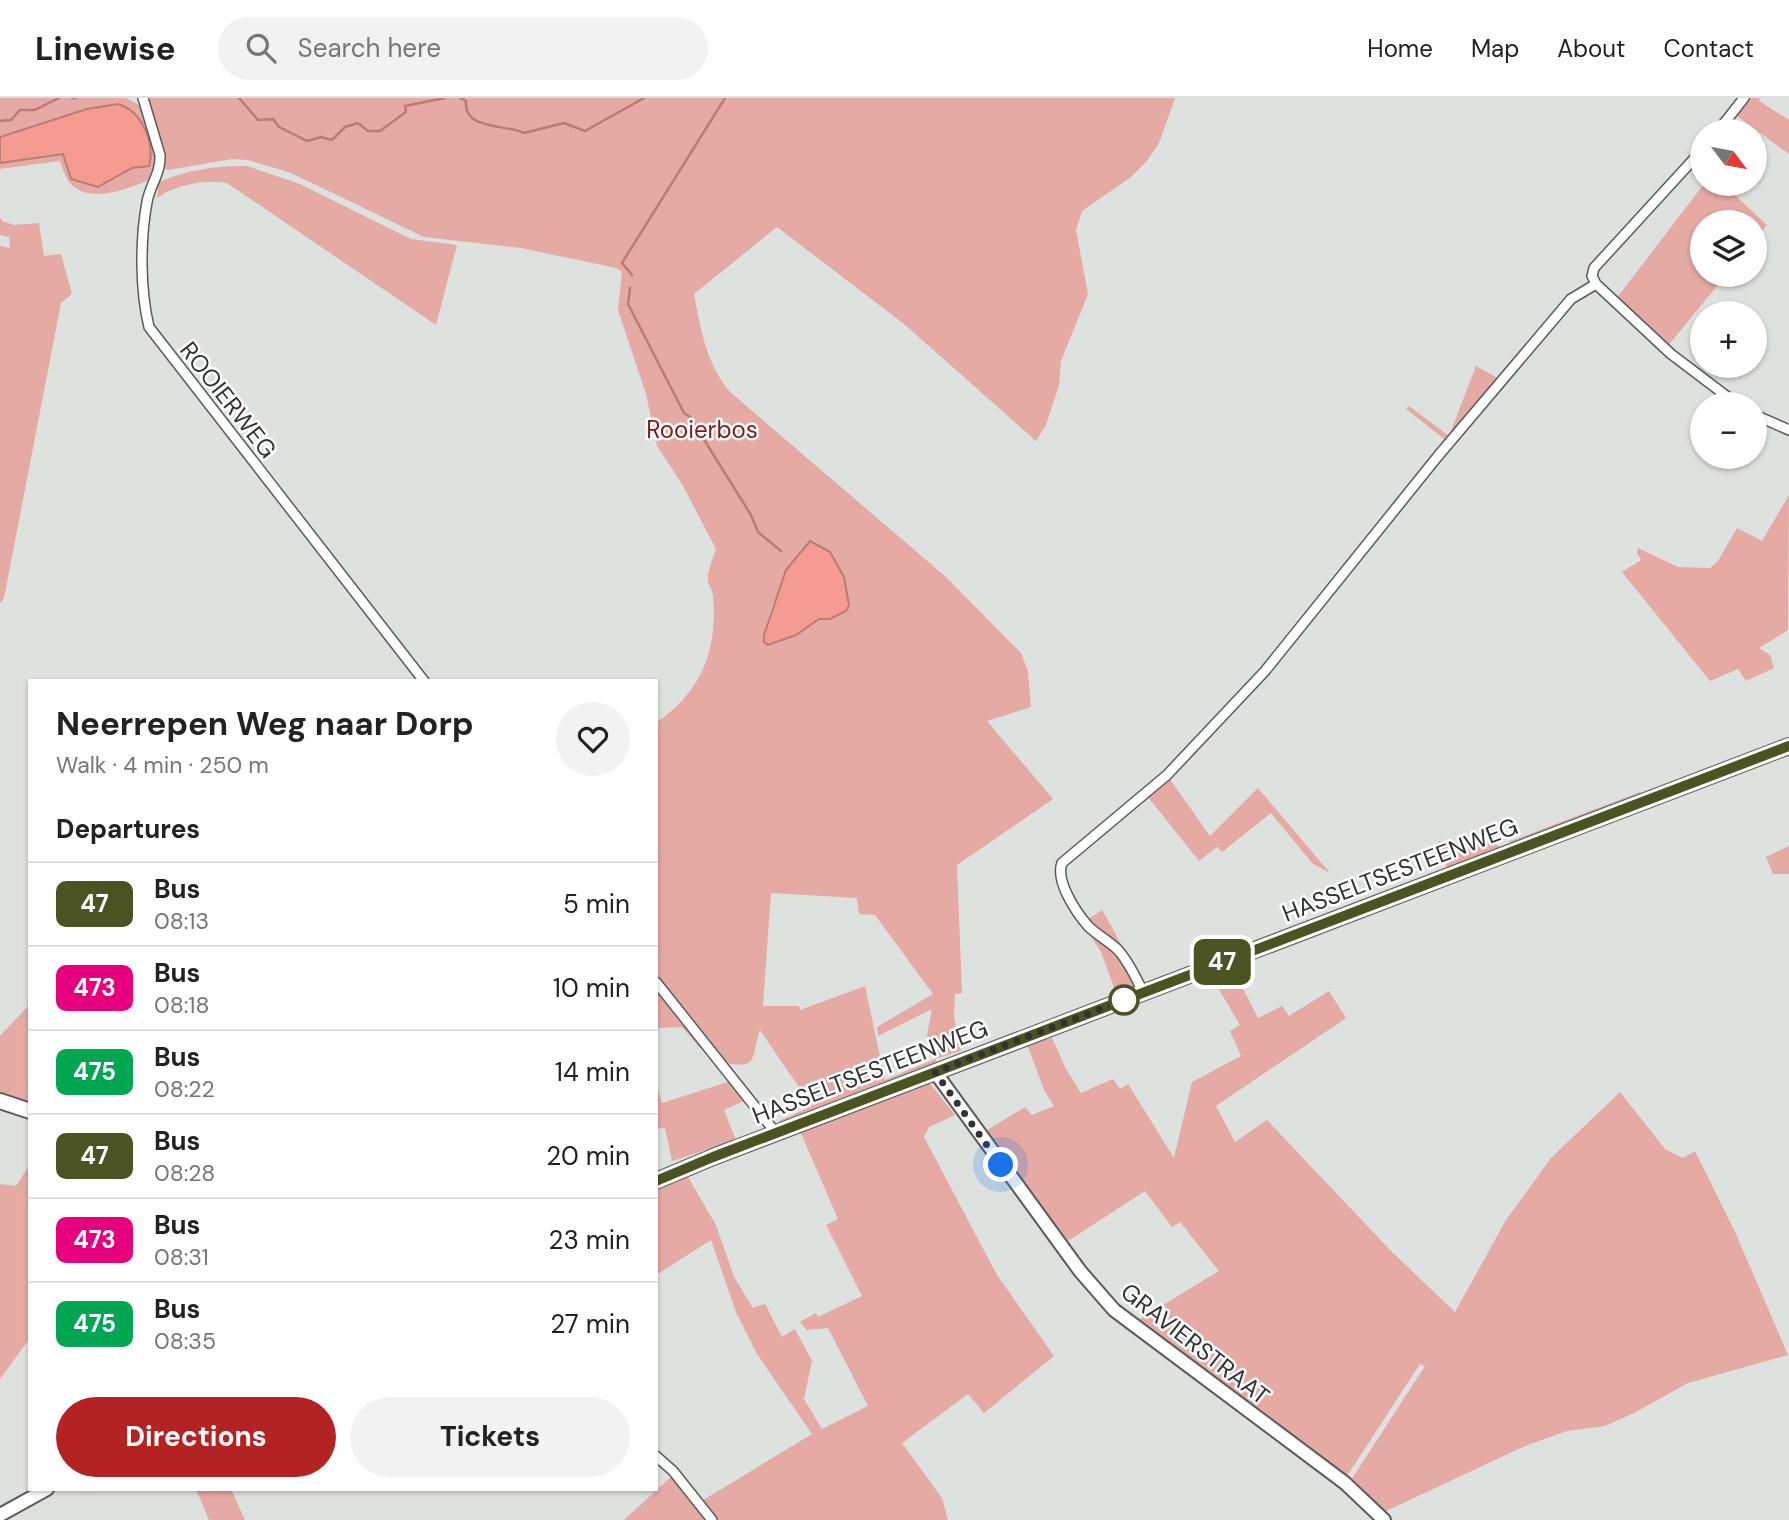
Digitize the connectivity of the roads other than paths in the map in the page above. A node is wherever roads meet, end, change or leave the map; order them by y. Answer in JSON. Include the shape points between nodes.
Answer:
{"nodes":[{"id":1,"x":143,"y":98,"type":"edge"},
{"id":2,"x":1744,"y":98,"type":"edge"},
{"id":3,"x":1727,"y":119,"type":"edge"},
{"id":4,"x":1690,"y":163,"type":"edge"},
{"id":5,"x":1596,"y":284,"type":"junction"},
{"id":6,"x":1721,"y":392,"type":"edge"},
{"id":7,"x":1767,"y":420,"type":"edge"},
{"id":8,"x":1789,"y":430,"type":"edge"},
{"id":9,"x":422,"y":679,"type":"edge"},
{"id":10,"x":1789,"y":746,"type":"edge"},
{"id":11,"x":658,"y":985,"type":"edge"},
{"id":12,"x":1143,"y":992,"type":"junction"},
{"id":13,"x":935,"y":1072,"type":"junction"},
{"id":14,"x":0,"y":1101,"type":"edge"},
{"id":15,"x":28,"y":1110,"type":"edge"},
{"id":16,"x":776,"y":1133,"type":"junction"},
{"id":17,"x":713,"y":1157,"type":"junction"},
{"id":18,"x":658,"y":1172,"type":"edge"},
{"id":19,"x":658,"y":1180,"type":"edge"},
{"id":20,"x":658,"y":1458,"type":"edge"},
{"id":21,"x":43,"y":1491,"type":"edge"},
{"id":22,"x":0,"y":1515,"type":"edge"},
{"id":23,"x":712,"y":1520,"type":"edge"},
{"id":24,"x":1384,"y":1520,"type":"edge"}],
"edges":[{"from":1,"to":9,"type":"street","name":"ROOIERWEG","via":[[161,165],[147,202],[144,303],[149,327]]},
{"from":2,"to":3,"type":"street"},
{"from":4,"to":5,"type":"street","via":[[1594,268]]},
{"from":5,"to":6,"type":"street","via":[[1671,354]]},
{"from":5,"to":12,"type":"street","via":[[1572,299],[1265,671],[1167,775],[1062,863],[1061,879],[1077,909],[1089,927],[1118,950]]},
{"from":7,"to":8,"type":"street"},
{"from":10,"to":12,"type":"main road","name":"HASSELTSESTEENWEG"},
{"from":11,"to":16,"type":"street"},
{"from":12,"to":13,"type":"main road","name":"HASSELTSESTEENWEG"},
{"from":13,"to":16,"type":"main road","name":"HASSELTSESTEENWEG"},
{"from":13,"to":24,"type":"street","name":"GRAVIERSTRAAT","via":[[1080,1271],[1114,1310],[1345,1483]]},
{"from":14,"to":15,"type":"main road"},
{"from":16,"to":17,"type":"main road","name":"HASSELTSESTEENWEG"},
{"from":17,"to":18,"type":"main road","name":"HASSELTSESTEENWEG"},
{"from":17,"to":19,"type":"main road","name":"HASSELTSESTEENWEG"},
{"from":20,"to":23,"type":"street"},
{"from":21,"to":22,"type":"street"}]}
